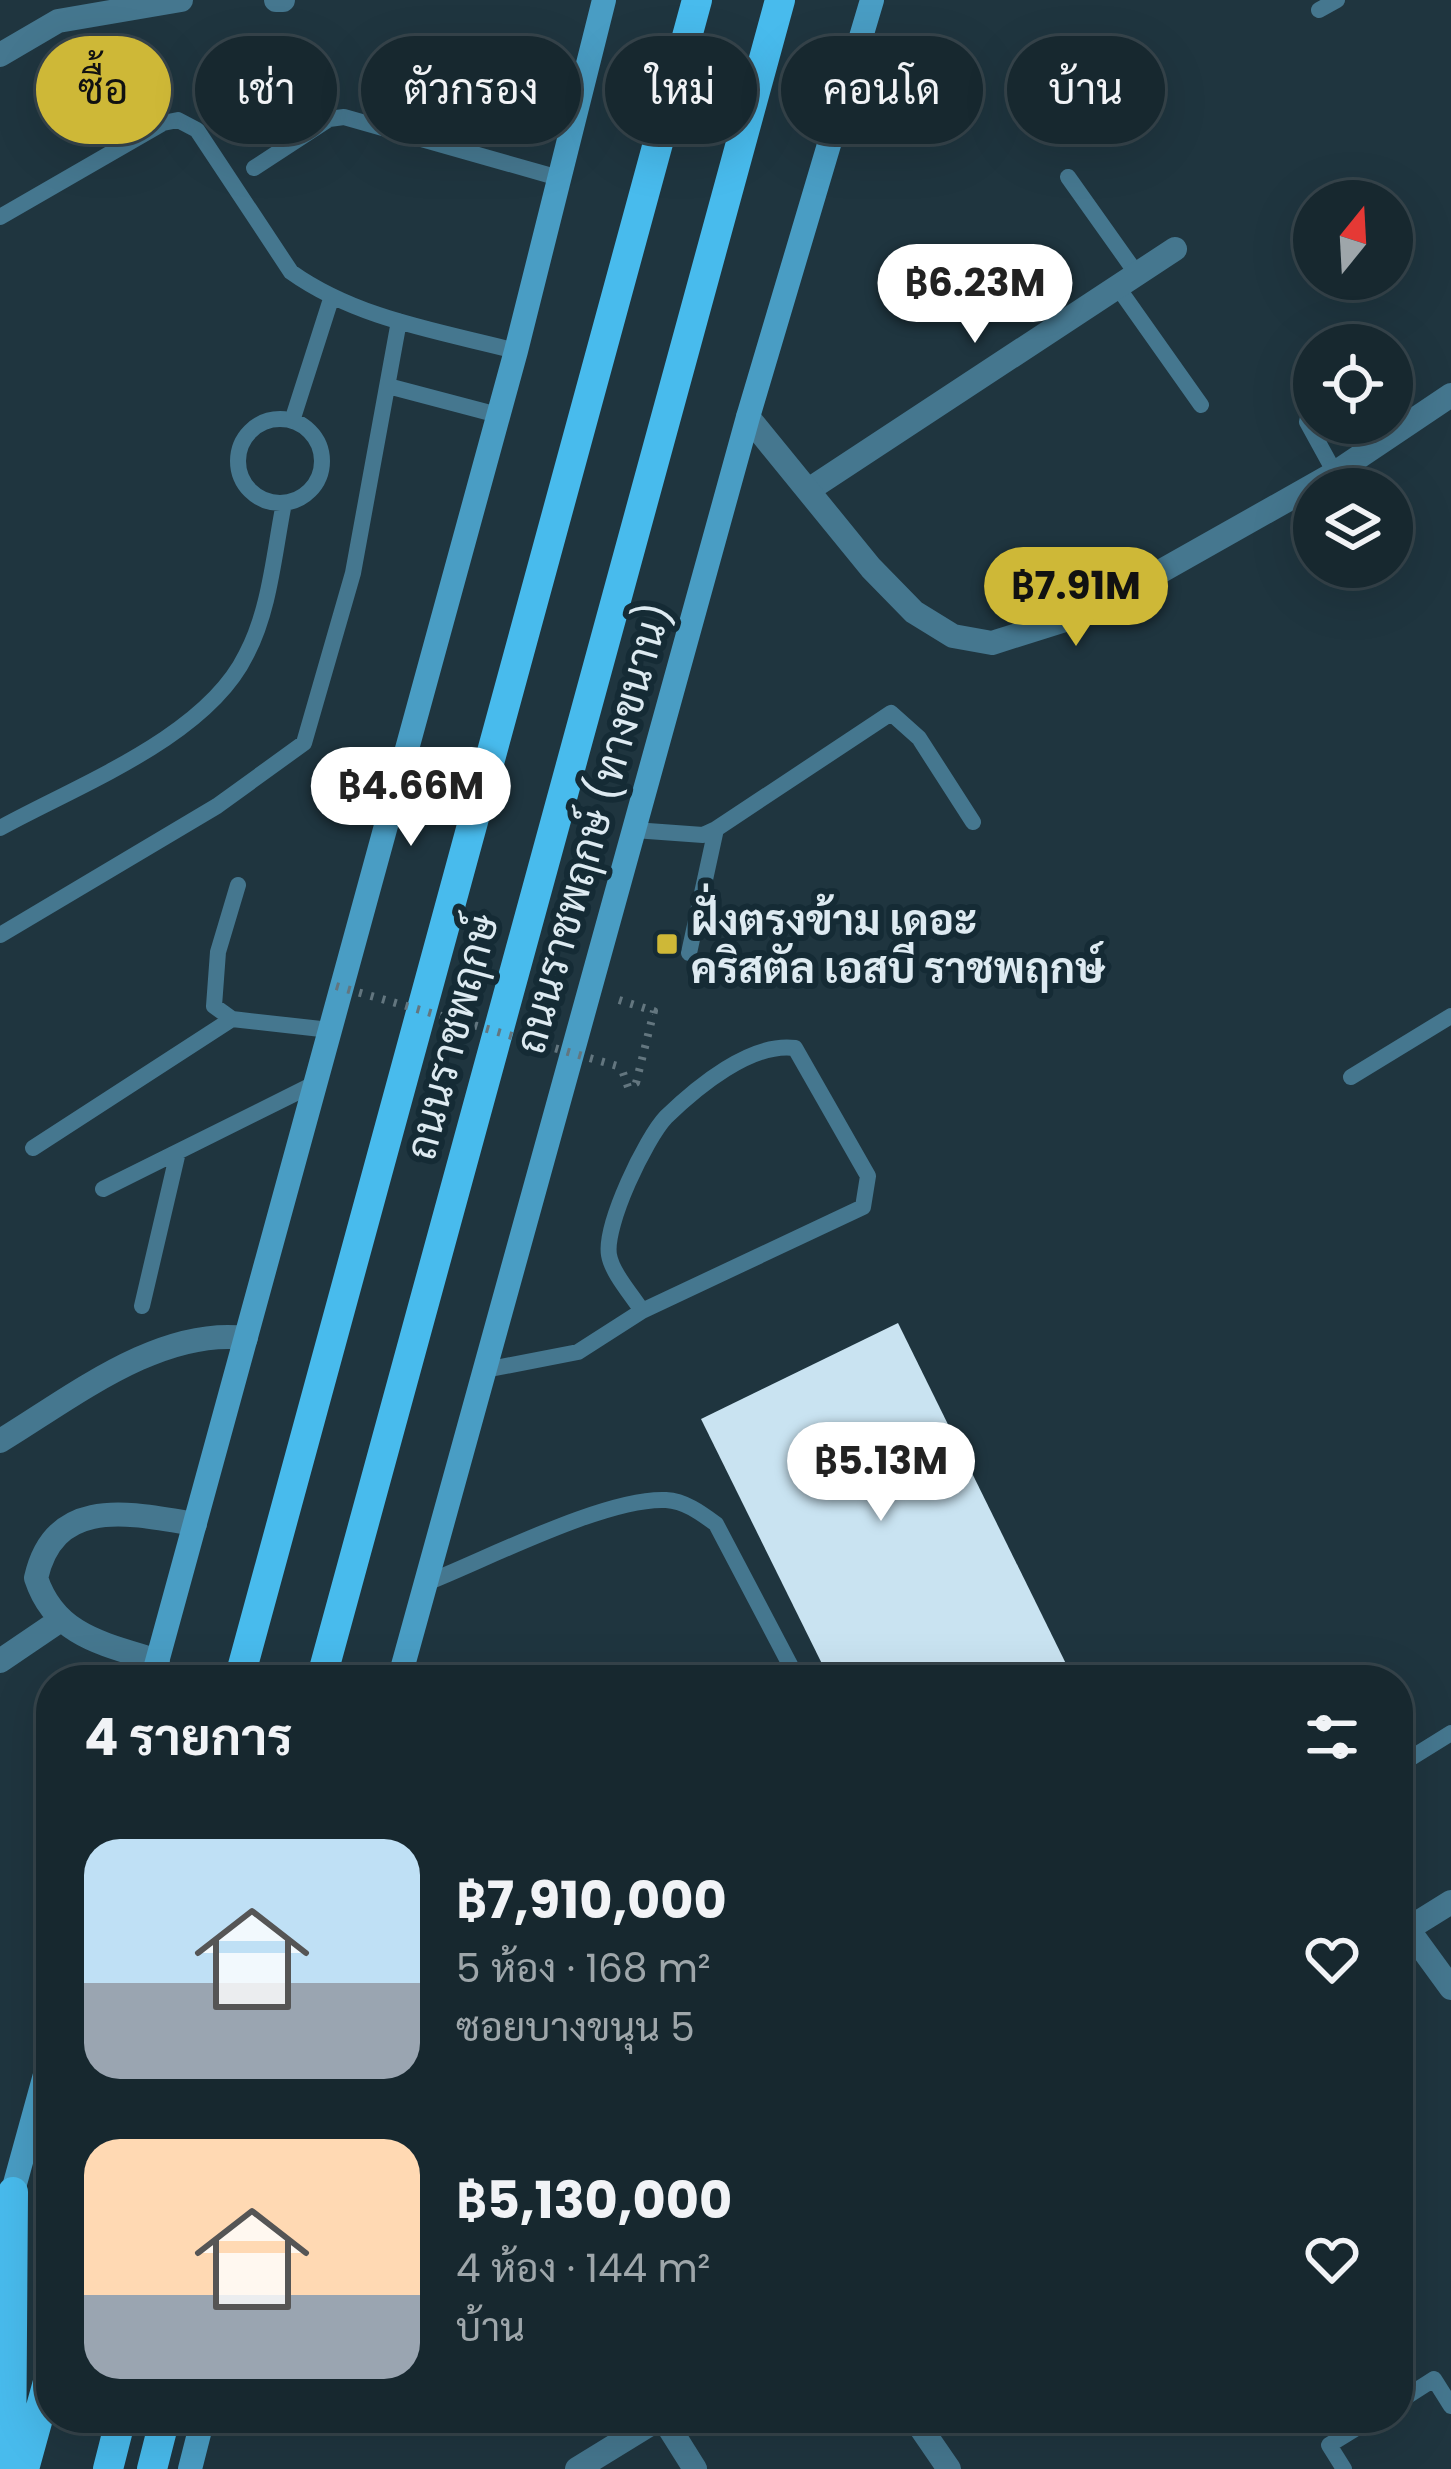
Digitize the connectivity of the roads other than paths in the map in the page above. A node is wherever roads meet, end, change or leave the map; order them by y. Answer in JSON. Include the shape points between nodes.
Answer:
{"nodes":[{"id":1,"x":181,"y":0,"type":"edge"},
{"id":2,"x":604,"y":0,"type":"edge"},
{"id":3,"x":697,"y":0,"type":"edge"},
{"id":4,"x":780,"y":0,"type":"edge"},
{"id":5,"x":872,"y":0,"type":"edge"},
{"id":6,"x":1337,"y":0,"type":"edge"},
{"id":7,"x":1319,"y":10,"type":"dead end"},
{"id":8,"x":0,"y":55,"type":"edge"},
{"id":9,"x":254,"y":168,"type":"dead end"},
{"id":10,"x":1068,"y":177,"type":"dead end"},
{"id":11,"x":559,"y":178,"type":"junction"},
{"id":12,"x":0,"y":217,"type":"edge"},
{"id":13,"x":1175,"y":249,"type":"dead end"},
{"id":14,"x":1129,"y":283,"type":"junction"},
{"id":15,"x":331,"y":299,"type":"junction"},
{"id":16,"x":399,"y":321,"type":"junction"},
{"id":17,"x":516,"y":351,"type":"junction"},
{"id":18,"x":388,"y":386,"type":"junction"},
{"id":19,"x":1451,"y":395,"type":"edge"},
{"id":20,"x":1201,"y":405,"type":"dead end"},
{"id":21,"x":498,"y":415,"type":"junction"},
{"id":22,"x":748,"y":417,"type":"junction"},
{"id":23,"x":292,"y":421,"type":"junction"},
{"id":24,"x":1342,"y":468,"type":"edge"},
{"id":25,"x":810,"y":489,"type":"junction"},
{"id":26,"x":1293,"y":497,"type":"edge"},
{"id":27,"x":284,"y":503,"type":"junction"},
{"id":28,"x":973,"y":822,"type":"dead end"},
{"id":29,"x":0,"y":828,"type":"edge"},
{"id":30,"x":716,"y":829,"type":"junction"},
{"id":31,"x":634,"y":830,"type":"junction"},
{"id":32,"x":238,"y":885,"type":"dead end"},
{"id":33,"x":0,"y":935,"type":"edge"},
{"id":34,"x":689,"y":953,"type":"dead end"},
{"id":35,"x":1451,"y":1016,"type":"edge"},
{"id":36,"x":232,"y":1019,"type":"junction"},
{"id":37,"x":331,"y":1030,"type":"junction"},
{"id":38,"x":1351,"y":1077,"type":"dead end"},
{"id":39,"x":316,"y":1083,"type":"junction"},
{"id":40,"x":33,"y":1148,"type":"dead end"},
{"id":41,"x":178,"y":1152,"type":"junction"},
{"id":42,"x":103,"y":1189,"type":"dead end"},
{"id":43,"x":142,"y":1306,"type":"dead end"},
{"id":44,"x":642,"y":1311,"type":"junction"},
{"id":45,"x":246,"y":1338,"type":"junction"},
{"id":46,"x":484,"y":1370,"type":"junction"},
{"id":47,"x":0,"y":1442,"type":"edge"},
{"id":48,"x":195,"y":1525,"type":"junction"},
{"id":49,"x":426,"y":1583,"type":"junction"},
{"id":50,"x":59,"y":1622,"type":"junction"},
{"id":51,"x":0,"y":1660,"type":"edge"},
{"id":52,"x":142,"y":1665,"type":"edge"},
{"id":53,"x":157,"y":1665,"type":"edge"},
{"id":54,"x":243,"y":1665,"type":"edge"},
{"id":55,"x":325,"y":1665,"type":"edge"},
{"id":56,"x":403,"y":1665,"type":"edge"},
{"id":57,"x":790,"y":1665,"type":"edge"},
{"id":58,"x":1451,"y":1733,"type":"edge"},
{"id":59,"x":1413,"y":1757,"type":"edge"},
{"id":60,"x":1451,"y":1902,"type":"edge"},
{"id":61,"x":1413,"y":1926,"type":"edge"},
{"id":62,"x":1413,"y":1944,"type":"edge"},
{"id":63,"x":1451,"y":1988,"type":"edge"},
{"id":64,"x":36,"y":2108,"type":"edge"},
{"id":65,"x":13,"y":2192,"type":"junction"},
{"id":66,"x":0,"y":2240,"type":"edge"},
{"id":67,"x":12,"y":2329,"type":"junction"},
{"id":68,"x":0,"y":2375,"type":"edge"},
{"id":69,"x":1413,"y":2393,"type":"edge"},
{"id":70,"x":1449,"y":2398,"type":"edge"},
{"id":71,"x":36,"y":2425,"type":"edge"},
{"id":72,"x":118,"y":2433,"type":"edge"},
{"id":73,"x":161,"y":2433,"type":"edge"},
{"id":74,"x":199,"y":2433,"type":"edge"},
{"id":75,"x":637,"y":2433,"type":"edge"},
{"id":76,"x":672,"y":2433,"type":"edge"},
{"id":77,"x":924,"y":2433,"type":"edge"},
{"id":78,"x":1348,"y":2433,"type":"edge"},
{"id":79,"x":11,"y":2469,"type":"edge"},
{"id":80,"x":24,"y":2469,"type":"edge"},
{"id":81,"x":108,"y":2469,"type":"edge"},
{"id":82,"x":152,"y":2469,"type":"edge"},
{"id":83,"x":190,"y":2469,"type":"edge"},
{"id":84,"x":577,"y":2469,"type":"edge"},
{"id":85,"x":695,"y":2469,"type":"edge"},
{"id":86,"x":949,"y":2469,"type":"edge"},
{"id":87,"x":1344,"y":2469,"type":"edge"}],
"edges":[{"from":1,"to":8,"type":"street","via":[[58,20]]},
{"from":2,"to":11,"type":"main road"},
{"from":3,"to":54,"type":"main road","name":"ถนนราชพฤกษ์"},
{"from":4,"to":55,"type":"main road","name":"ถนนราชพฤกษ์"},
{"from":5,"to":22,"type":"main road","name":"ถนนราชพฤกษ์ (ทางขนาน)"},
{"from":6,"to":7,"type":"lane"},
{"from":9,"to":11,"type":"lane","via":[[344,117]]},
{"from":10,"to":14,"type":"lane"},
{"from":11,"to":17,"type":"main road"},
{"from":12,"to":15,"type":"lane","via":[[178,120],[197,130],[291,272]]},
{"from":13,"to":14,"type":"street"},
{"from":14,"to":20,"type":"lane"},
{"from":14,"to":25,"type":"street"},
{"from":15,"to":16,"type":"lane"},
{"from":15,"to":23,"type":"lane"},
{"from":16,"to":17,"type":"lane"},
{"from":16,"to":18,"type":"lane"},
{"from":17,"to":21,"type":"main road"},
{"from":18,"to":21,"type":"lane"},
{"from":18,"to":33,"type":"lane","via":[[352,573],[304,743],[217,806]]},
{"from":19,"to":24,"type":"street"},
{"from":21,"to":37,"type":"main road"},
{"from":22,"to":25,"type":"street"},
{"from":22,"to":31,"type":"main road","name":"ถนนราชพฤกษ์ (ทางขนาน)"},
{"from":23,"to":27,"type":"lane","via":[[307,428],[322,457],[313,488]]},
{"from":23,"to":27,"type":"lane","via":[[260,424],[239,449],[243,481],[268,502]]},
{"from":25,"to":26,"type":"street","via":[[914,612],[953,636],[992,644],[1087,613]]},
{"from":27,"to":29,"type":"lane","via":[[260,618],[222,694],[151,745]]},
{"from":28,"to":30,"type":"lane","via":[[919,738],[891,713]]},
{"from":30,"to":31,"type":"lane"},
{"from":30,"to":34,"type":"lane"},
{"from":31,"to":46,"type":"main road","name":"ถนนราชพฤกษ์ (ทางขนาน)"},
{"from":32,"to":36,"type":"lane","via":[[218,952],[214,1006]]},
{"from":35,"to":38,"type":"lane"},
{"from":36,"to":37,"type":"lane"},
{"from":36,"to":40,"type":"lane"},
{"from":37,"to":39,"type":"main road"},
{"from":39,"to":41,"type":"lane"},
{"from":39,"to":45,"type":"main road"},
{"from":41,"to":42,"type":"lane"},
{"from":41,"to":43,"type":"lane"},
{"from":44,"to":44,"type":"lane","via":[[863,1208],[868,1176],[795,1048],[761,1047],[664,1118],[610,1234],[609,1257]]},
{"from":44,"to":46,"type":"lane","via":[[578,1352]]},
{"from":45,"to":47,"type":"street","via":[[221,1334],[172,1345]]},
{"from":45,"to":48,"type":"main road"},
{"from":46,"to":49,"type":"main road","name":"ถนนราชพฤกษ์ (ทางขนาน)"},
{"from":48,"to":50,"type":"street","via":[[119,1512],[92,1516],[51,1540],[36,1577]]},
{"from":48,"to":53,"type":"main road"},
{"from":49,"to":56,"type":"main road","name":"ถนนราชพฤกษ์ (ทางขนาน)"},
{"from":49,"to":57,"type":"lane","via":[[595,1514],[667,1500],[716,1524]]},
{"from":50,"to":51,"type":"street"},
{"from":50,"to":52,"type":"street"},
{"from":58,"to":59,"type":"lane"},
{"from":60,"to":61,"type":"street"},
{"from":62,"to":63,"type":"street"},
{"from":64,"to":65,"type":"main road"},
{"from":65,"to":66,"type":"main road"},
{"from":65,"to":67,"type":"main road"},
{"from":67,"to":68,"type":"main road"},
{"from":67,"to":79,"type":"main road"},
{"from":69,"to":70,"type":"lane","via":[[1435,2379]]},
{"from":71,"to":80,"type":"main road"},
{"from":72,"to":81,"type":"main road"},
{"from":73,"to":82,"type":"main road"},
{"from":74,"to":83,"type":"main road"},
{"from":75,"to":84,"type":"street"},
{"from":76,"to":85,"type":"street"},
{"from":77,"to":86,"type":"street"},
{"from":78,"to":87,"type":"lane","via":[[1329,2445]]}]}
